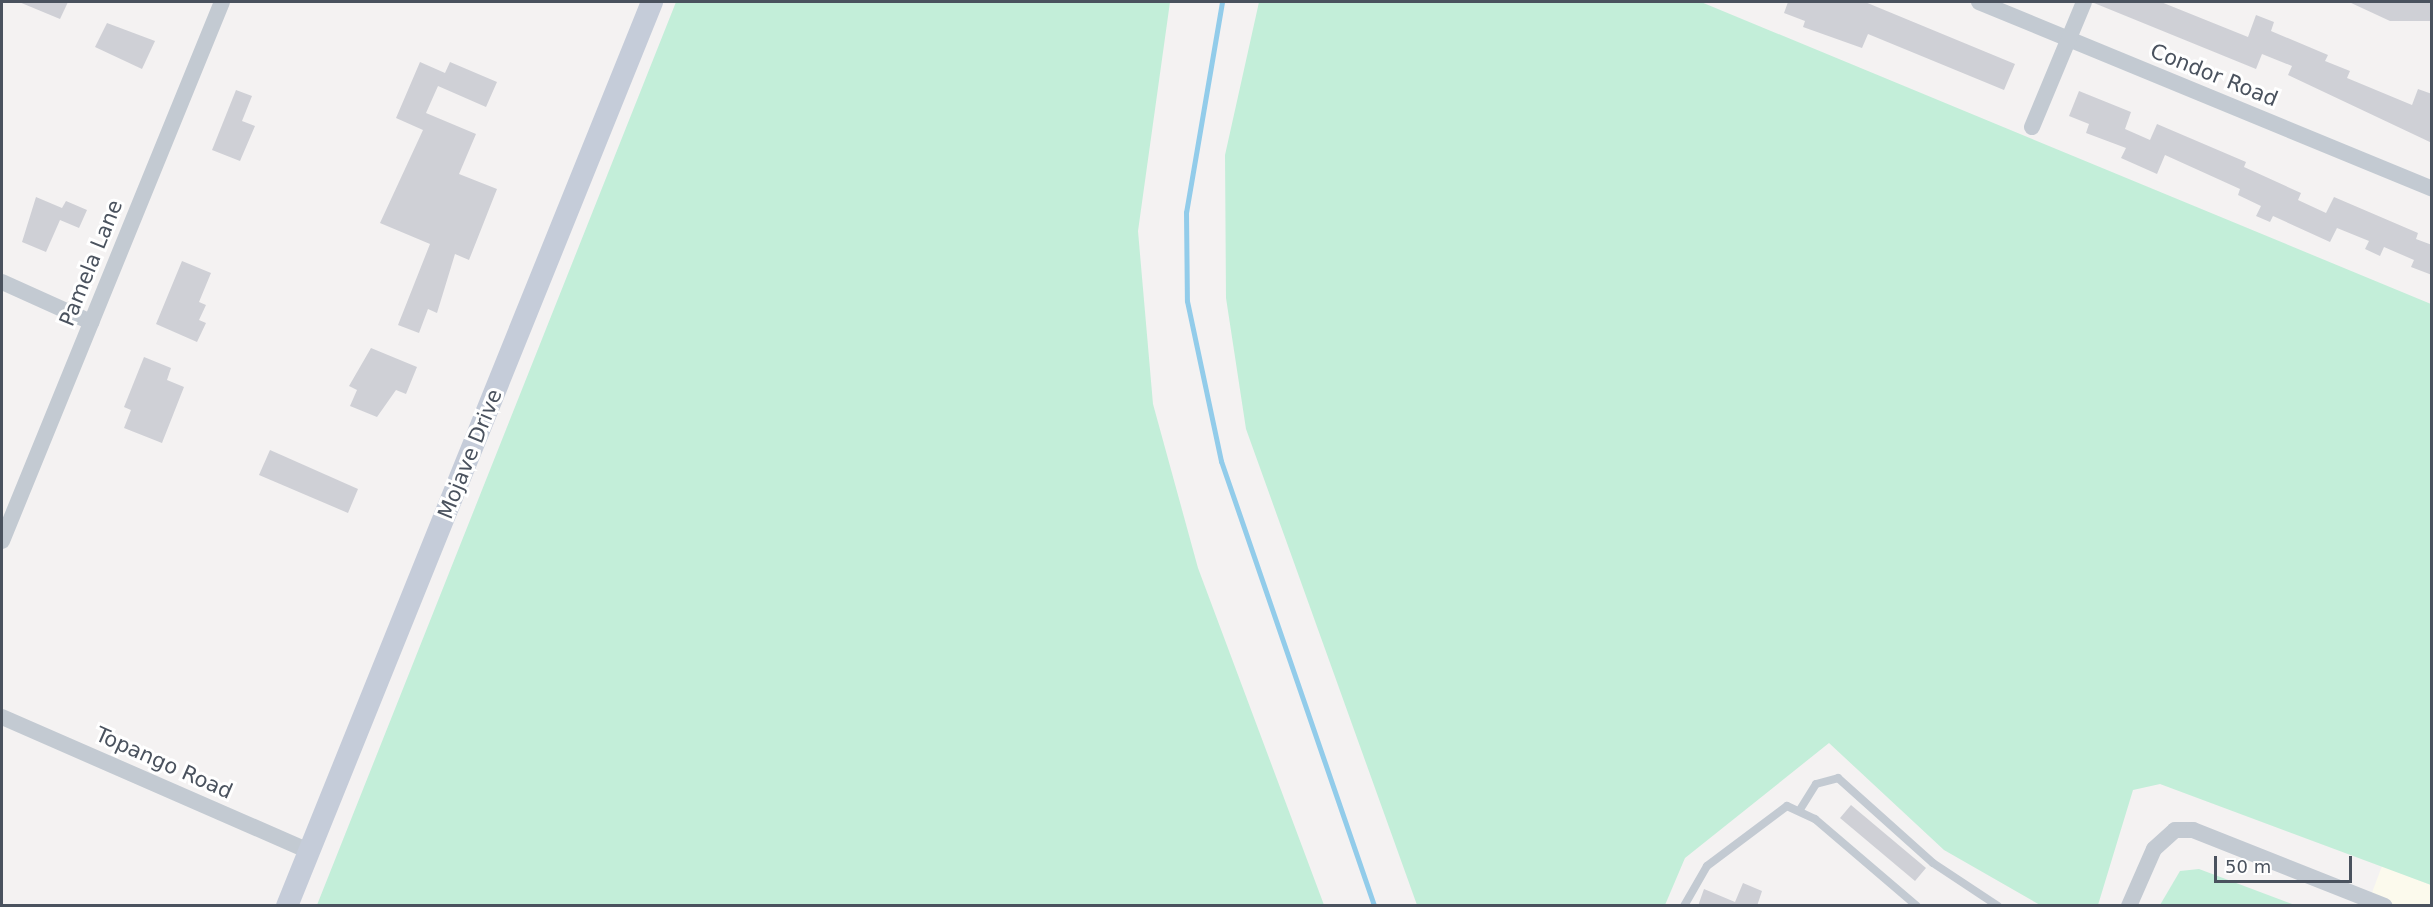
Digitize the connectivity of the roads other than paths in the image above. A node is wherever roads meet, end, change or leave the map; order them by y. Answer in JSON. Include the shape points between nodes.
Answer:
{"nodes":[{"id":1,"x":222,"y":2,"type":"edge"},
{"id":2,"x":652,"y":2,"type":"edge"},
{"id":3,"x":1979,"y":2,"type":"edge"},
{"id":4,"x":2084,"y":2,"type":"edge"},
{"id":5,"x":2070,"y":40,"type":"junction"},
{"id":6,"x":2032,"y":127,"type":"dead end"},
{"id":7,"x":2432,"y":189,"type":"edge"},
{"id":8,"x":2,"y":282,"type":"edge"},
{"id":9,"x":91,"y":322,"type":"junction"},
{"id":10,"x":2,"y":541,"type":"edge"},
{"id":11,"x":2,"y":717,"type":"edge"},
{"id":12,"x":1801,"y":808,"type":"junction"},
{"id":13,"x":309,"y":851,"type":"junction"},
{"id":14,"x":287,"y":906,"type":"edge"},
{"id":15,"x":1684,"y":906,"type":"edge"},
{"id":16,"x":1917,"y":906,"type":"edge"},
{"id":17,"x":1998,"y":906,"type":"edge"},
{"id":18,"x":2129,"y":906,"type":"edge"},
{"id":19,"x":2385,"y":906,"type":"edge"}],
"edges":[{"from":1,"to":9,"type":"street","name":"Pamela Lane"},
{"from":2,"to":13,"type":"main road","name":"Mojave Drive"},
{"from":3,"to":5,"type":"street","name":"Condor Road"},
{"from":4,"to":5,"type":"street"},
{"from":5,"to":6,"type":"street"},
{"from":5,"to":7,"type":"street","name":"Condor Road"},
{"from":8,"to":9,"type":"street"},
{"from":9,"to":10,"type":"street","name":"Pamela Lane"},
{"from":11,"to":13,"type":"street","name":"Topango Road"},
{"from":12,"to":15,"type":"lane","via":[[1787,806],[1767,816],[1707,866]]},
{"from":12,"to":16,"type":"lane"},
{"from":12,"to":17,"type":"lane","via":[[1816,784],[1838,778],[1933,863]]},
{"from":13,"to":14,"type":"main road","name":"Mojave Drive"},
{"from":18,"to":19,"type":"street","via":[[2154,849],[2175,830],[2193,830]]}]}
